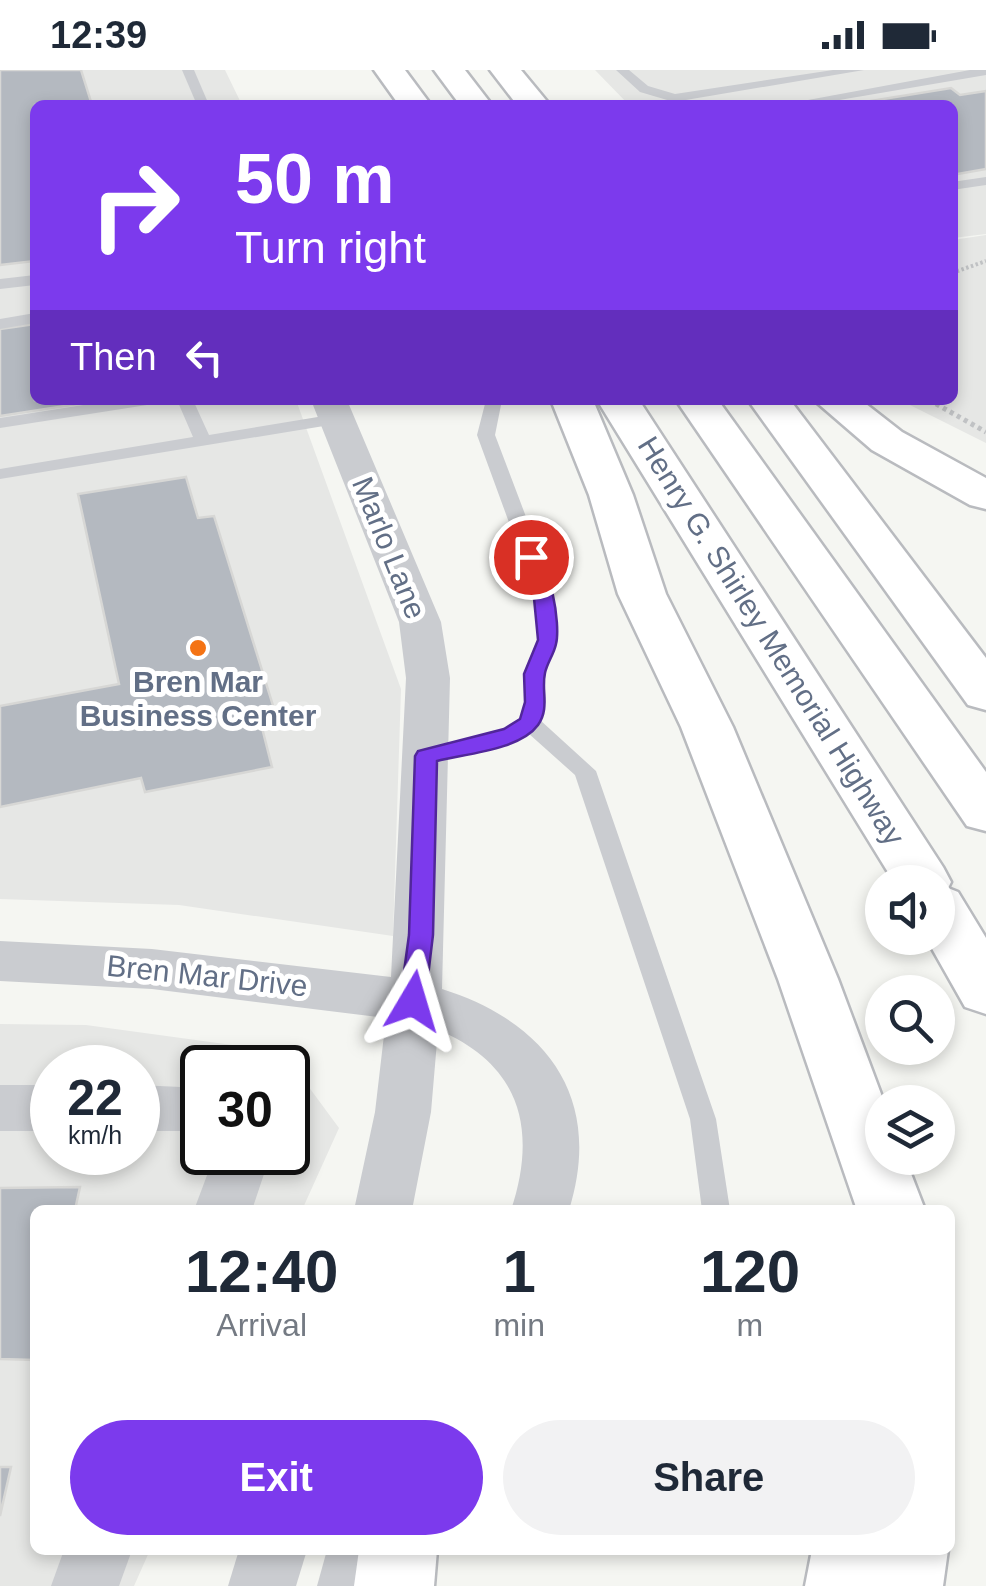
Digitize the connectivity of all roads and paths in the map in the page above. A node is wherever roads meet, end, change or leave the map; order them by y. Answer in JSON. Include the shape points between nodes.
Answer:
{"nodes":[{"id":1,"x":188,"y":70,"type":"edge"},
{"id":2,"x":389,"y":70,"type":"edge"},
{"id":3,"x":448,"y":70,"type":"edge"},
{"id":4,"x":505,"y":70,"type":"edge"},
{"id":5,"x":622,"y":70,"type":"edge"},
{"id":6,"x":858,"y":70,"type":"edge"},
{"id":7,"x":986,"y":71,"type":"edge"},
{"id":8,"x":963,"y":72,"type":"edge"},
{"id":9,"x":200,"y":100,"type":"edge"},
{"id":10,"x":411,"y":100,"type":"edge"},
{"id":11,"x":472,"y":100,"type":"edge"},
{"id":12,"x":530,"y":100,"type":"edge"},
{"id":13,"x":672,"y":100,"type":"edge"},
{"id":14,"x":688,"y":100,"type":"edge"},
{"id":15,"x":815,"y":100,"type":"edge"},
{"id":16,"x":986,"y":181,"type":"edge"},
{"id":17,"x":958,"y":185,"type":"edge"},
{"id":18,"x":986,"y":261,"type":"edge"},
{"id":19,"x":958,"y":271,"type":"edge"},
{"id":20,"x":30,"y":281,"type":"edge"},
{"id":21,"x":0,"y":284,"type":"edge"},
{"id":22,"x":30,"y":319,"type":"edge"},
{"id":23,"x":0,"y":324,"type":"edge"},
{"id":24,"x":115,"y":405,"type":"edge"},
{"id":25,"x":188,"y":405,"type":"edge"},
{"id":26,"x":493,"y":405,"type":"edge"},
{"id":27,"x":574,"y":405,"type":"edge"},
{"id":28,"x":621,"y":405,"type":"edge"},
{"id":29,"x":701,"y":405,"type":"edge"},
{"id":30,"x":773,"y":405,"type":"edge"},
{"id":31,"x":840,"y":405,"type":"edge"},
{"id":32,"x":938,"y":405,"type":"edge"},
{"id":33,"x":332,"y":410,"type":"edge"},
{"id":34,"x":0,"y":423,"type":"edge"},
{"id":35,"x":986,"y":432,"type":"edge"},
{"id":36,"x":203,"y":441,"type":"junction"},
{"id":37,"x":0,"y":474,"type":"edge"},
{"id":38,"x":986,"y":496,"type":"edge"},
{"id":39,"x":986,"y":693,"type":"edge"},
{"id":40,"x":529,"y":722,"type":"junction"},
{"id":41,"x":426,"y":756,"type":"junction"},
{"id":42,"x":986,"y":812,"type":"edge"},
{"id":43,"x":911,"y":865,"type":"edge"},
{"id":44,"x":955,"y":936,"type":"edge"},
{"id":45,"x":0,"y":960,"type":"edge"},
{"id":46,"x":986,"y":990,"type":"edge"},
{"id":47,"x":413,"y":1001,"type":"junction"},
{"id":48,"x":836,"y":1054,"type":"junction"},
{"id":49,"x":0,"y":1108,"type":"edge"},
{"id":50,"x":30,"y":1108,"type":"edge"},
{"id":51,"x":235,"y":1175,"type":"edge"},
{"id":52,"x":225,"y":1205,"type":"edge"},
{"id":53,"x":384,"y":1205,"type":"edge"},
{"id":54,"x":542,"y":1205,"type":"edge"},
{"id":55,"x":715,"y":1205,"type":"edge"},
{"id":56,"x":865,"y":1205,"type":"edge"},
{"id":57,"x":890,"y":1205,"type":"edge"},
{"id":58,"x":96,"y":1555,"type":"edge"},
{"id":59,"x":271,"y":1555,"type":"edge"},
{"id":60,"x":359,"y":1555,"type":"edge"},
{"id":61,"x":397,"y":1555,"type":"edge"},
{"id":62,"x":850,"y":1555,"type":"edge"},
{"id":63,"x":908,"y":1555,"type":"edge"},
{"id":64,"x":85,"y":1586,"type":"edge"},
{"id":65,"x":262,"y":1586,"type":"edge"},
{"id":66,"x":351,"y":1586,"type":"edge"},
{"id":67,"x":394,"y":1586,"type":"edge"},
{"id":68,"x":844,"y":1586,"type":"edge"},
{"id":69,"x":904,"y":1586,"type":"edge"}],
"edges":[{"from":1,"to":9,"type":"lane"},
{"from":2,"to":10,"type":"highway"},
{"from":3,"to":11,"type":"highway"},
{"from":4,"to":12,"type":"highway"},
{"from":5,"to":13,"type":"lane"},
{"from":6,"to":14,"type":"lane"},
{"from":7,"to":8,"type":"lane"},
{"from":8,"to":15,"type":"lane"},
{"from":16,"to":17,"type":"lane"},
{"from":18,"to":19,"type":"path"},
{"from":20,"to":21,"type":"lane"},
{"from":22,"to":23,"type":"lane"},
{"from":24,"to":34,"type":"lane"},
{"from":25,"to":36,"type":"lane"},
{"from":26,"to":40,"type":"lane","via":[[486,436],[542,588],[548,640],[534,674]]},
{"from":27,"to":48,"type":"highway","via":[[642,594],[707,727]]},
{"from":28,"to":43,"type":"highway","name":"Henry G. Shirley Memorial Highway"},
{"from":29,"to":42,"type":"highway"},
{"from":30,"to":39,"type":"highway"},
{"from":31,"to":38,"type":"highway","via":[[886,441]]},
{"from":32,"to":35,"type":"path"},
{"from":33,"to":36,"type":"lane"},
{"from":33,"to":41,"type":"street","name":"Marlo Lane","via":[[420,622],[428,678]]},
{"from":36,"to":37,"type":"lane"},
{"from":40,"to":41,"type":"lane","via":[[512,734]]},
{"from":40,"to":55,"type":"lane","via":[[585,770],[703,1119]]},
{"from":41,"to":47,"type":"street","name":"Marlo Lane"},
{"from":44,"to":46,"type":"highway"},
{"from":45,"to":47,"type":"street","name":"Bren Mar Drive","via":[[138,966]]},
{"from":47,"to":53,"type":"street","via":[[403,1112]]},
{"from":47,"to":54,"type":"street","name":"Bren Mar Drive","via":[[494,1034],[534,1080],[555,1140]]},
{"from":48,"to":56,"type":"highway"},
{"from":48,"to":57,"type":"highway"},
{"from":49,"to":50,"type":"street"},
{"from":51,"to":52,"type":"street"},
{"from":58,"to":64,"type":"street"},
{"from":59,"to":65,"type":"street"},
{"from":60,"to":66,"type":"street"},
{"from":61,"to":67,"type":"highway"},
{"from":62,"to":68,"type":"highway"},
{"from":63,"to":69,"type":"highway"}]}
